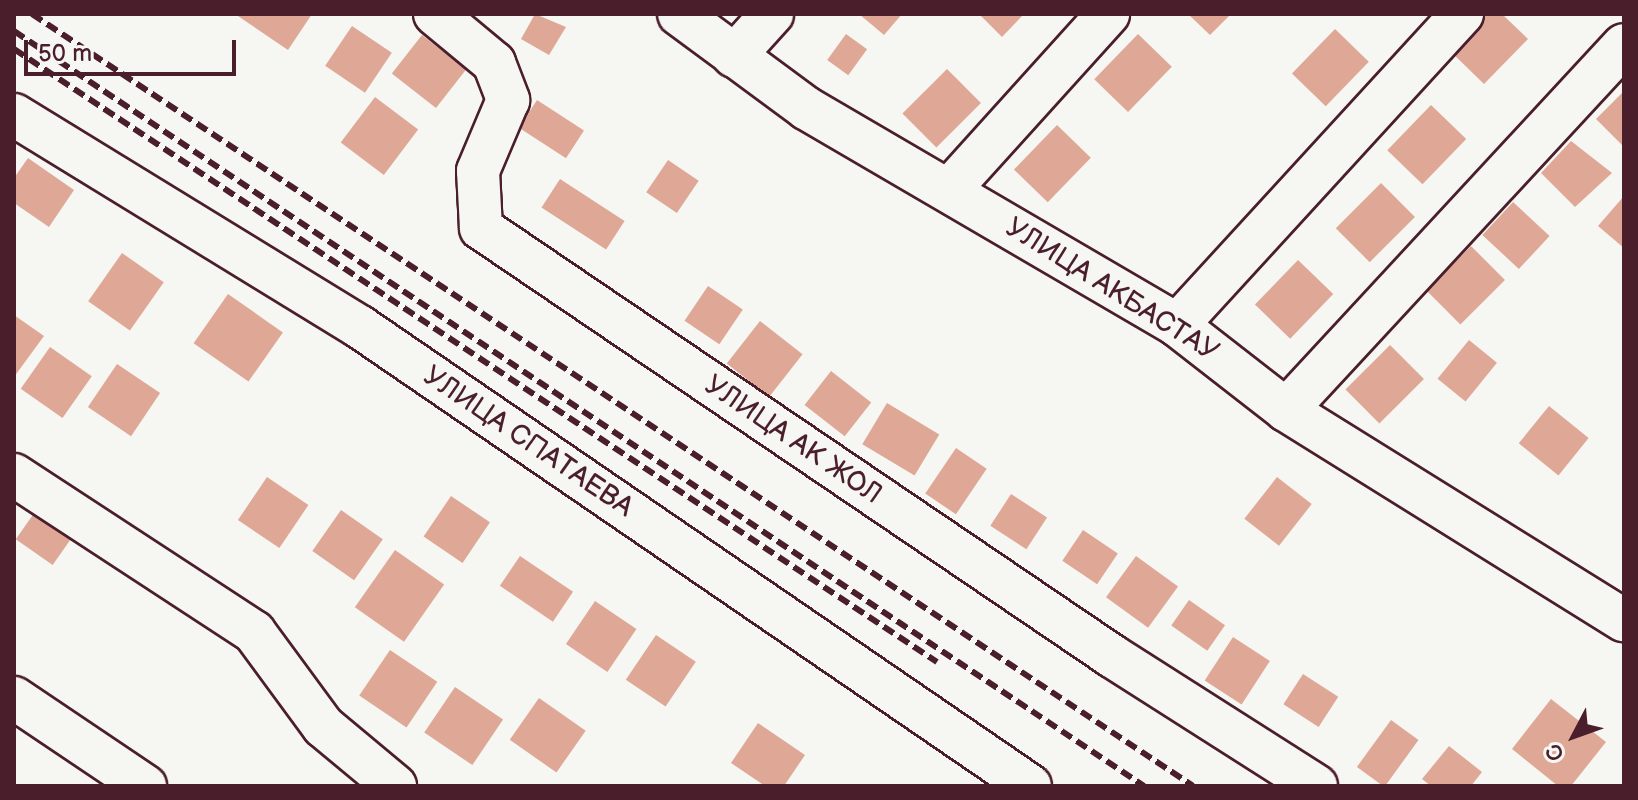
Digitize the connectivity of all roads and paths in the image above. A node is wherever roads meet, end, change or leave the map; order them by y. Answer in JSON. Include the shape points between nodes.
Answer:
{"nodes":[{"id":1,"x":435,"y":14,"type":"edge"},
{"id":2,"x":679,"y":14,"type":"edge"},
{"id":3,"x":772,"y":14,"type":"edge"},
{"id":4,"x":1108,"y":14,"type":"edge"},
{"id":5,"x":1462,"y":14,"type":"edge"},
{"id":6,"x":1624,"y":45,"type":"edge"},
{"id":7,"x":734,"y":56,"type":"junction"},
{"id":8,"x":14,"y":115,"type":"edge"},
{"id":9,"x":950,"y":189,"type":"junction"},
{"id":10,"x":1177,"y":325,"type":"junction"},
{"id":11,"x":1286,"y":410,"type":"junction"},
{"id":12,"x":14,"y":475,"type":"edge"},
{"id":13,"x":1624,"y":620,"type":"edge"},
{"id":14,"x":14,"y":698,"type":"edge"},
{"id":15,"x":145,"y":786,"type":"edge"},
{"id":16,"x":395,"y":786,"type":"edge"},
{"id":17,"x":1030,"y":786,"type":"edge"},
{"id":18,"x":1316,"y":786,"type":"edge"}],
"edges":[{"from":1,"to":18,"type":"street","name":"УЛИЦА АК ЖОЛ","via":[[494,63],[508,100],[478,171],[481,228],[1112,656]]},
{"from":2,"to":7,"type":"street","name":"УЛИЦА АКБАСТАУ"},
{"from":3,"to":7,"type":"street"},
{"from":4,"to":9,"type":"street"},
{"from":5,"to":10,"type":"street"},
{"from":6,"to":11,"type":"street"},
{"from":7,"to":9,"type":"street","name":"УЛИЦА АКБАСТАУ","via":[[806,108]]},
{"from":8,"to":17,"type":"street","name":"УЛИЦА СПАТАЕВА","via":[[360,327]]},
{"from":9,"to":10,"type":"street","name":"УЛИЦА АКБАСТАУ"},
{"from":10,"to":11,"type":"street","name":"УЛИЦА АКБАСТАУ"},
{"from":11,"to":13,"type":"street","name":"УЛИЦА АКБАСТАУ"},
{"from":12,"to":16,"type":"street","via":[[254,632],[323,726]]},
{"from":14,"to":15,"type":"street"}]}
